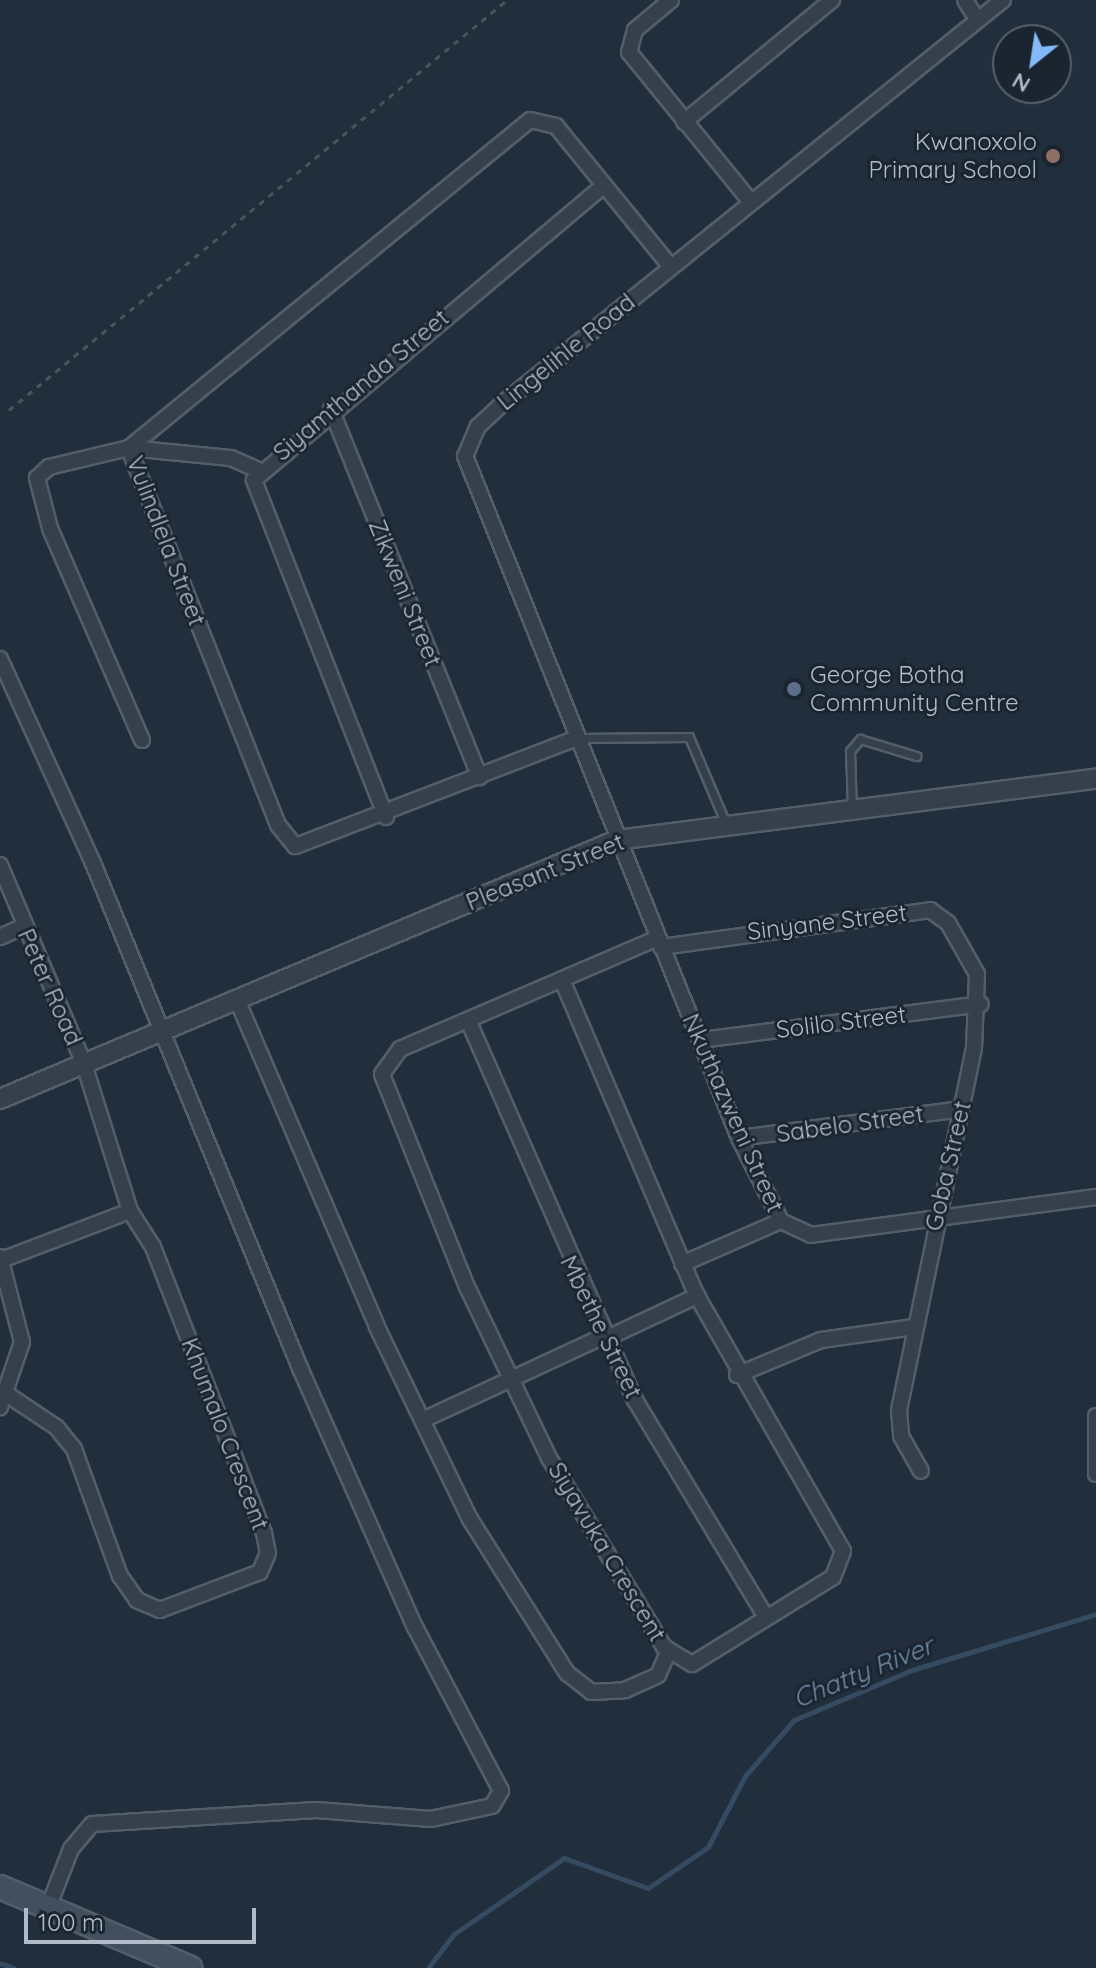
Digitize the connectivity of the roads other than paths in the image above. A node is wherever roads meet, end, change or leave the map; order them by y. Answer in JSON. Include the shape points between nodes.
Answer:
{"nodes":[{"id":1,"x":671,"y":0,"type":"edge"},
{"id":2,"x":832,"y":0,"type":"edge"},
{"id":3,"x":965,"y":0,"type":"edge"},
{"id":4,"x":1003,"y":0,"type":"edge"},
{"id":5,"x":977,"y":19,"type":"junction"},
{"id":6,"x":684,"y":122,"type":"junction"},
{"id":7,"x":603,"y":186,"type":"junction"},
{"id":8,"x":751,"y":202,"type":"junction"},
{"id":9,"x":671,"y":267,"type":"junction"},
{"id":10,"x":331,"y":409,"type":"junction"},
{"id":11,"x":129,"y":448,"type":"junction"},
{"id":12,"x":260,"y":471,"type":"junction"},
{"id":13,"x":0,"y":659,"type":"edge"},
{"id":14,"x":577,"y":738,"type":"junction"},
{"id":15,"x":142,"y":740,"type":"dead end"},
{"id":16,"x":916,"y":756,"type":"dead end"},
{"id":17,"x":480,"y":777,"type":"junction"},
{"id":18,"x":1096,"y":779,"type":"edge"},
{"id":19,"x":852,"y":808,"type":"junction"},
{"id":20,"x":386,"y":817,"type":"junction"},
{"id":21,"x":726,"y":824,"type":"junction"},
{"id":22,"x":617,"y":840,"type":"junction"},
{"id":23,"x":0,"y":865,"type":"edge"},
{"id":24,"x":22,"y":927,"type":"junction"},
{"id":25,"x":0,"y":937,"type":"edge"},
{"id":26,"x":659,"y":943,"type":"junction"},
{"id":27,"x":562,"y":980,"type":"junction"},
{"id":28,"x":238,"y":1002,"type":"junction"},
{"id":29,"x":981,"y":1004,"type":"junction"},
{"id":30,"x":468,"y":1020,"type":"junction"},
{"id":31,"x":160,"y":1034,"type":"junction"},
{"id":32,"x":701,"y":1040,"type":"junction"},
{"id":33,"x":84,"y":1064,"type":"junction"},
{"id":34,"x":0,"y":1099,"type":"edge"},
{"id":35,"x":961,"y":1109,"type":"junction"},
{"id":36,"x":739,"y":1138,"type":"junction"},
{"id":37,"x":1096,"y":1197,"type":"edge"},
{"id":38,"x":130,"y":1211,"type":"junction"},
{"id":39,"x":937,"y":1217,"type":"junction"},
{"id":40,"x":781,"y":1221,"type":"junction"},
{"id":41,"x":1,"y":1258,"type":"edge"},
{"id":42,"x":682,"y":1264,"type":"junction"},
{"id":43,"x":15,"y":1295,"type":"junction"},
{"id":44,"x":697,"y":1296,"type":"junction"},
{"id":45,"x":0,"y":1301,"type":"edge"},
{"id":46,"x":914,"y":1327,"type":"junction"},
{"id":47,"x":604,"y":1337,"type":"junction"},
{"id":48,"x":737,"y":1375,"type":"junction"},
{"id":49,"x":512,"y":1379,"type":"junction"},
{"id":50,"x":4,"y":1401,"type":"edge"},
{"id":51,"x":1096,"y":1416,"type":"edge"},
{"id":52,"x":423,"y":1420,"type":"junction"},
{"id":53,"x":921,"y":1471,"type":"dead end"},
{"id":54,"x":1096,"y":1474,"type":"edge"},
{"id":55,"x":766,"y":1617,"type":"junction"},
{"id":56,"x":668,"y":1653,"type":"junction"},
{"id":57,"x":0,"y":1887,"type":"edge"},
{"id":58,"x":48,"y":1908,"type":"junction"},
{"id":59,"x":191,"y":1968,"type":"edge"}],
"edges":[{"from":1,"to":6,"type":"street","via":[[635,30],[629,52]]},
{"from":2,"to":6,"type":"street"},
{"from":3,"to":5,"type":"street"},
{"from":4,"to":5,"type":"street","name":"Lingelihle Road"},
{"from":5,"to":8,"type":"street","name":"Lingelihle Road"},
{"from":6,"to":8,"type":"street"},
{"from":7,"to":9,"type":"street","name":"Vulindlela Street"},
{"from":7,"to":10,"type":"street","name":"Siyamthanda Street"},
{"from":7,"to":11,"type":"street","name":"Vulindlela Street","via":[[556,126],[538,118],[523,123]]},
{"from":8,"to":9,"type":"street","name":"Lingelihle Road"},
{"from":9,"to":14,"type":"street","name":"Lingelihle Road","via":[[502,404],[467,444],[467,466]]},
{"from":10,"to":12,"type":"street","name":"Siyamthanda Street"},
{"from":10,"to":17,"type":"street","name":"Zikweni Street"},
{"from":11,"to":12,"type":"street","via":[[231,458]]},
{"from":11,"to":15,"type":"street","via":[[49,467],[36,484]]},
{"from":11,"to":20,"type":"street","name":"Vulindlela Street","via":[[283,836],[302,849]]},
{"from":12,"to":20,"type":"street","name":"Siyamthanda Street","via":[[255,494]]},
{"from":13,"to":31,"type":"street"},
{"from":14,"to":17,"type":"street","name":"Vulindlela Street"},
{"from":14,"to":21,"type":"lane","via":[[689,737]]},
{"from":14,"to":22,"type":"street","name":"Lingelihle Road"},
{"from":16,"to":19,"type":"lane","via":[[860,739],[850,751]]},
{"from":17,"to":20,"type":"street","name":"Vulindlela Street"},
{"from":18,"to":19,"type":"street","name":"Pleasant Street"},
{"from":19,"to":21,"type":"street","name":"Pleasant Street"},
{"from":21,"to":22,"type":"street","name":"Pleasant Street"},
{"from":22,"to":26,"type":"street","name":"Nkuthazweni Street"},
{"from":22,"to":28,"type":"street","name":"Pleasant Street"},
{"from":23,"to":24,"type":"street","name":"Peter Road"},
{"from":24,"to":25,"type":"street"},
{"from":24,"to":33,"type":"street","name":"Peter Road"},
{"from":26,"to":27,"type":"street","name":"Siyavuka Crescent"},
{"from":26,"to":29,"type":"street","name":"Sinyane Street","via":[[930,910],[948,923],[977,974]]},
{"from":26,"to":32,"type":"street","name":"Nkuthazweni Street"},
{"from":27,"to":30,"type":"street","name":"Siyavuka Crescent"},
{"from":27,"to":42,"type":"street","name":"Siyavuka Crescent"},
{"from":28,"to":31,"type":"street","name":"Pleasant Street"},
{"from":28,"to":52,"type":"street"},
{"from":29,"to":32,"type":"street","name":"Solilo Street"},
{"from":29,"to":35,"type":"street","name":"Goba Street"},
{"from":30,"to":47,"type":"street","name":"Mbethe Street"},
{"from":30,"to":49,"type":"street","name":"Siyavuka Crescent","via":[[394,1053],[383,1083]]},
{"from":31,"to":33,"type":"street","name":"Pleasant Street"},
{"from":31,"to":58,"type":"street","via":[[300,1368],[501,1797],[488,1807],[431,1819],[316,1810],[189,1823],[104,1821],[78,1838]]},
{"from":32,"to":36,"type":"street","name":"Nkuthazweni Street"},
{"from":33,"to":34,"type":"street","name":"Pleasant Street"},
{"from":33,"to":38,"type":"street","name":"Khumalo Crescent"},
{"from":35,"to":36,"type":"street","name":"Sabelo Street"},
{"from":35,"to":39,"type":"street","name":"Goba Street"},
{"from":36,"to":40,"type":"street","name":"Nkuthazweni Street"},
{"from":37,"to":39,"type":"street","name":"Nkuthazweni Street"},
{"from":38,"to":41,"type":"street"},
{"from":38,"to":50,"type":"street","name":"Khumalo Crescent","via":[[153,1247],[264,1533],[268,1553],[260,1572],[160,1610],[137,1600],[120,1576],[74,1449],[56,1427]]},
{"from":39,"to":40,"type":"street","name":"Nkuthazweni Street","via":[[811,1235]]},
{"from":39,"to":46,"type":"street","name":"Goba Street"},
{"from":40,"to":42,"type":"street"},
{"from":41,"to":43,"type":"street"},
{"from":42,"to":44,"type":"street","name":"Siyavuka Crescent"},
{"from":43,"to":45,"type":"street"},
{"from":43,"to":50,"type":"street","via":[[22,1342]]},
{"from":44,"to":47,"type":"street"},
{"from":44,"to":48,"type":"street","name":"Siyavuka Crescent"},
{"from":46,"to":48,"type":"street","via":[[821,1340]]},
{"from":46,"to":53,"type":"street","name":"Goba Street","via":[[898,1427]]},
{"from":47,"to":49,"type":"street"},
{"from":47,"to":55,"type":"street","name":"Mbethe Street","via":[[655,1437]]},
{"from":48,"to":55,"type":"street","name":"Siyavuka Crescent","via":[[843,1551],[833,1577]]},
{"from":49,"to":52,"type":"street"},
{"from":49,"to":56,"type":"street","name":"Siyavuka Crescent","via":[[549,1458]]},
{"from":51,"to":54,"type":"street"},
{"from":52,"to":56,"type":"street","via":[[483,1542],[576,1685],[625,1690],[658,1675]]},
{"from":55,"to":56,"type":"street","name":"Siyavuka Crescent","via":[[702,1661],[684,1664]]},
{"from":57,"to":58,"type":"main road"},
{"from":58,"to":59,"type":"main road"}]}
